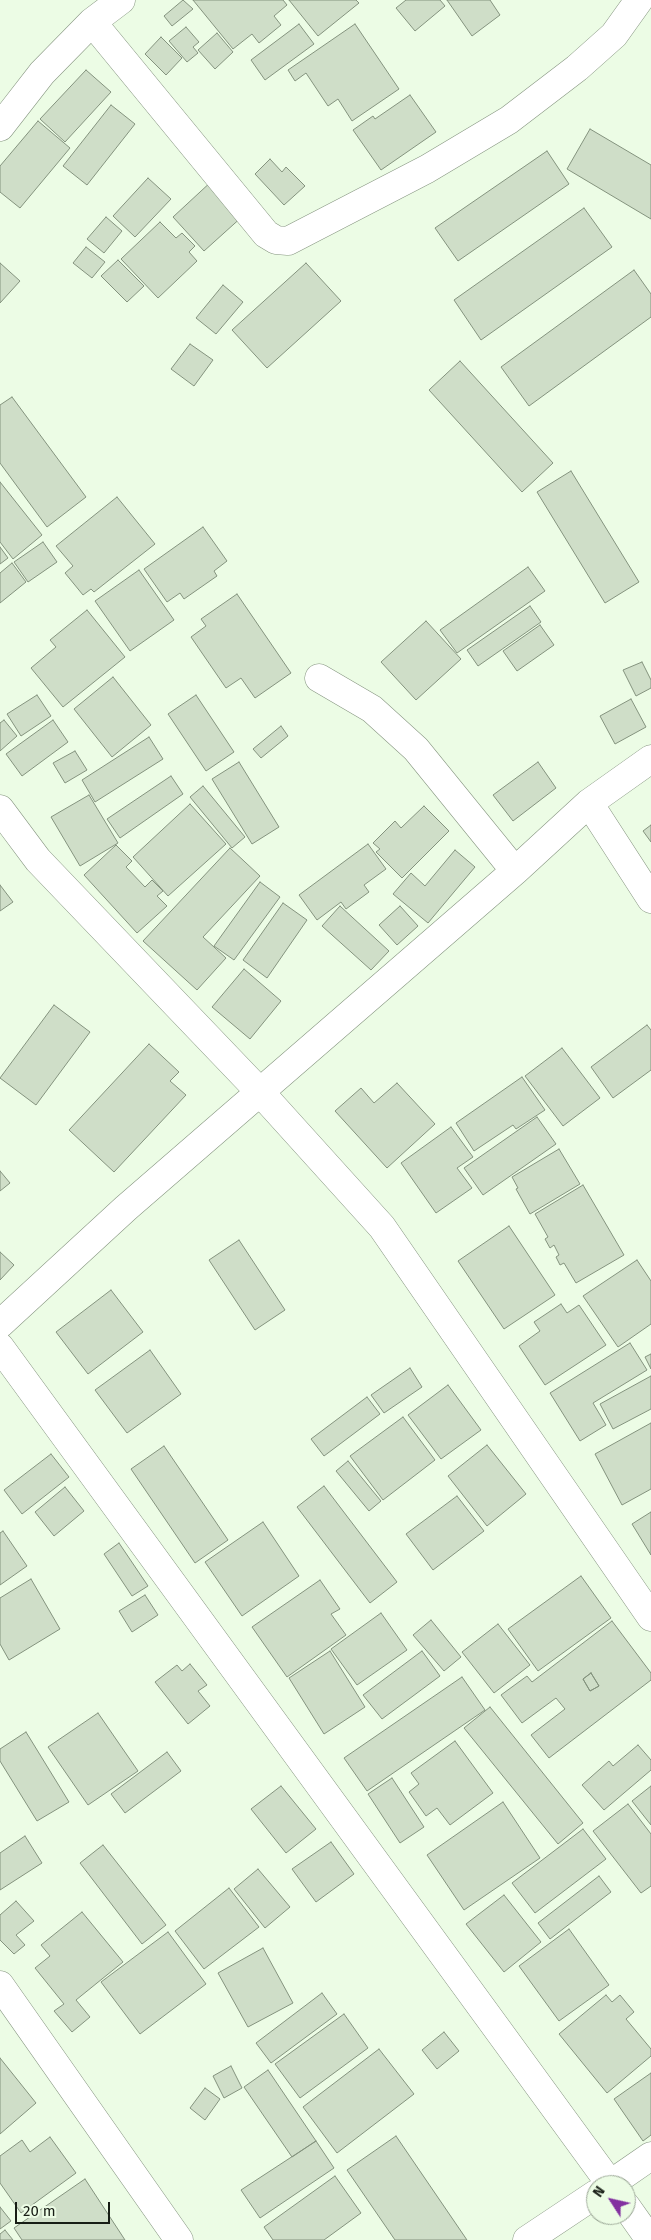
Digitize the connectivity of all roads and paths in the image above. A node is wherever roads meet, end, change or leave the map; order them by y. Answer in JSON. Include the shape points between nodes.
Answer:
{"nodes":[{"id":1,"x":122,"y":0,"type":"edge"},
{"id":2,"x":639,"y":0,"type":"edge"},
{"id":3,"x":92,"y":22,"type":"junction"},
{"id":4,"x":0,"y":127,"type":"edge"},
{"id":5,"x":319,"y":678,"type":"dead end"},
{"id":6,"x":651,"y":759,"type":"edge"},
{"id":7,"x":588,"y":802,"type":"junction"},
{"id":8,"x":0,"y":809,"type":"edge"},
{"id":9,"x":515,"y":871,"type":"junction"},
{"id":10,"x":651,"y":899,"type":"edge"},
{"id":11,"x":260,"y":1092,"type":"junction"},
{"id":12,"x":0,"y":1324,"type":"edge"},
{"id":13,"x":0,"y":1347,"type":"edge"},
{"id":14,"x":651,"y":1617,"type":"edge"},
{"id":15,"x":0,"y":1985,"type":"edge"},
{"id":16,"x":651,"y":2156,"type":"edge"},
{"id":17,"x":598,"y":2175,"type":"edge"},
{"id":18,"x":624,"y":2175,"type":"edge"},
{"id":19,"x":586,"y":2201,"type":"edge"},
{"id":20,"x":636,"y":2220,"type":"edge"},
{"id":21,"x":179,"y":2240,"type":"edge"},
{"id":22,"x":526,"y":2240,"type":"edge"},
{"id":23,"x":650,"y":2240,"type":"edge"}],
"edges":[{"from":1,"to":3,"type":"street"},
{"from":2,"to":3,"type":"street","via":[[614,35],[509,120],[427,169],[288,241],[276,240],[266,234]]},
{"from":3,"to":4,"type":"street","via":[[42,73]]},
{"from":5,"to":9,"type":"street","via":[[372,709],[416,749]]},
{"from":6,"to":7,"type":"street"},
{"from":7,"to":9,"type":"street"},
{"from":7,"to":10,"type":"street"},
{"from":8,"to":11,"type":"street","via":[[38,860]]},
{"from":9,"to":11,"type":"street"},
{"from":11,"to":12,"type":"street","via":[[126,1208]]},
{"from":11,"to":14,"type":"street","via":[[382,1227]]},
{"from":13,"to":17,"type":"street"},
{"from":15,"to":21,"type":"street"},
{"from":16,"to":18,"type":"street"},
{"from":19,"to":22,"type":"street"},
{"from":20,"to":23,"type":"street"}]}
